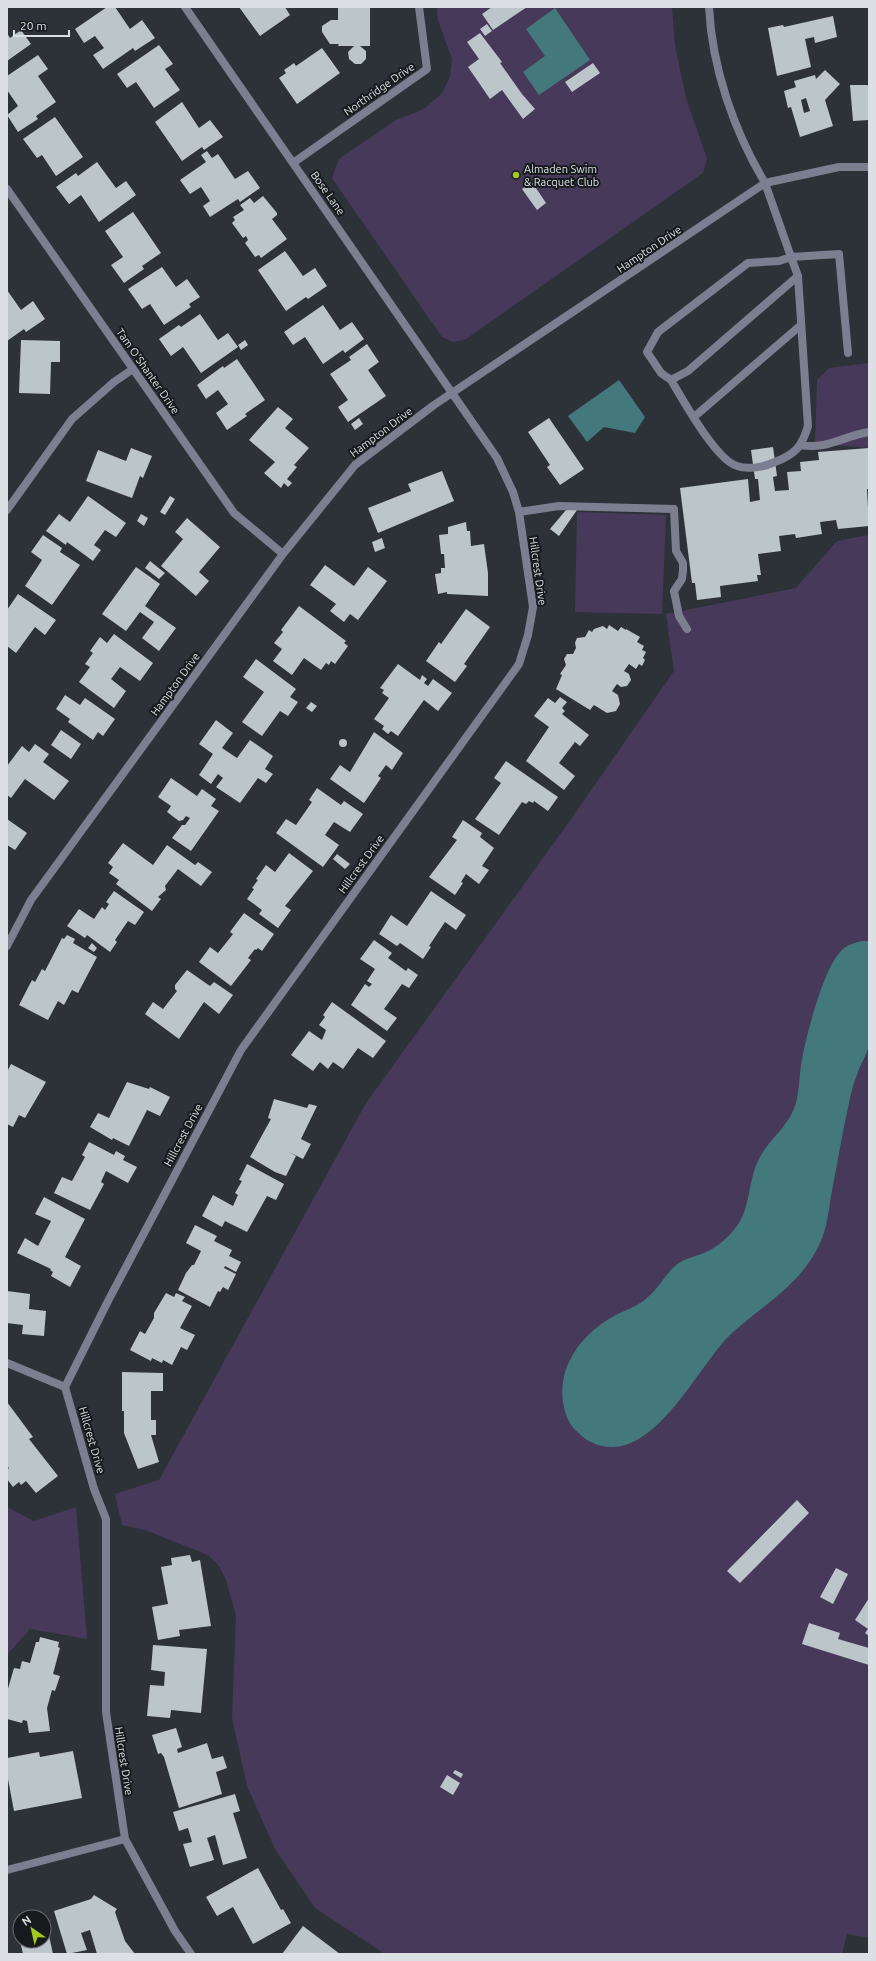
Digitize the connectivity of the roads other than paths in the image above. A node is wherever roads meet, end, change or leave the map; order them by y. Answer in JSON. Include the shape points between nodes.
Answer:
{"nodes":[{"id":1,"x":185,"y":7,"type":"edge"},
{"id":2,"x":419,"y":7,"type":"edge"},
{"id":3,"x":709,"y":7,"type":"edge"},
{"id":4,"x":293,"y":163,"type":"junction"},
{"id":5,"x":869,"y":166,"type":"edge"},
{"id":6,"x":765,"y":183,"type":"junction"},
{"id":7,"x":7,"y":189,"type":"edge"},
{"id":8,"x":791,"y":257,"type":"junction"},
{"id":9,"x":798,"y":276,"type":"junction"},
{"id":10,"x":801,"y":325,"type":"junction"},
{"id":11,"x":848,"y":352,"type":"dead end"},
{"id":12,"x":132,"y":369,"type":"junction"},
{"id":13,"x":671,"y":380,"type":"junction"},
{"id":14,"x":451,"y":393,"type":"junction"},
{"id":15,"x":694,"y":417,"type":"junction"},
{"id":16,"x":869,"y":432,"type":"edge"},
{"id":17,"x":800,"y":445,"type":"junction"},
{"id":18,"x":7,"y":510,"type":"edge"},
{"id":19,"x":519,"y":512,"type":"junction"},
{"id":20,"x":283,"y":554,"type":"junction"},
{"id":21,"x":687,"y":629,"type":"dead end"},
{"id":22,"x":7,"y":946,"type":"edge"},
{"id":23,"x":7,"y":1363,"type":"edge"},
{"id":24,"x":65,"y":1387,"type":"junction"},
{"id":25,"x":125,"y":1839,"type":"junction"},
{"id":26,"x":7,"y":1870,"type":"edge"},
{"id":27,"x":191,"y":1954,"type":"edge"}],
"edges":[{"from":1,"to":4,"type":"street","name":"Bose Lane"},
{"from":2,"to":4,"type":"street","name":"Northridge Drive","via":[[427,69]]},
{"from":3,"to":6,"type":"street","via":[[719,72],[751,160]]},
{"from":4,"to":14,"type":"street","name":"Bose Lane"},
{"from":5,"to":6,"type":"street","name":"Hampton Drive","via":[[839,167]]},
{"from":6,"to":8,"type":"street"},
{"from":6,"to":14,"type":"street","name":"Hampton Drive"},
{"from":7,"to":12,"type":"street","name":"Tam O'Shanter Drive"},
{"from":8,"to":9,"type":"street"},
{"from":8,"to":11,"type":"street","via":[[840,254]]},
{"from":8,"to":13,"type":"street","via":[[779,261],[748,263],[658,332],[647,352],[661,373]]},
{"from":9,"to":10,"type":"street"},
{"from":9,"to":13,"type":"street","via":[[688,371]]},
{"from":10,"to":15,"type":"street"},
{"from":10,"to":17,"type":"street","via":[[808,426]]},
{"from":12,"to":18,"type":"street","via":[[72,419]]},
{"from":12,"to":20,"type":"street","name":"Tam O'Shanter Drive","via":[[234,513]]},
{"from":13,"to":15,"type":"street"},
{"from":14,"to":19,"type":"street","name":"Hillcrest Drive","via":[[497,458]]},
{"from":14,"to":20,"type":"street","name":"Hampton Drive","via":[[355,465]]},
{"from":15,"to":17,"type":"street","via":[[724,460],[736,466],[751,468],[774,463],[792,454]]},
{"from":16,"to":17,"type":"street","via":[[844,437],[813,448]]},
{"from":19,"to":21,"type":"street","via":[[565,506],[674,509],[676,551],[683,563],[682,579],[674,591],[679,616]]},
{"from":19,"to":24,"type":"street","name":"Hillcrest Drive","via":[[532,607],[528,636],[519,664],[241,1050]]},
{"from":20,"to":22,"type":"street","name":"Hampton Drive","via":[[31,900]]},
{"from":23,"to":24,"type":"street"},
{"from":24,"to":25,"type":"street","name":"Hillcrest Drive","via":[[94,1489],[106,1519],[106,1712]]},
{"from":25,"to":26,"type":"street"},
{"from":25,"to":27,"type":"street","name":"Hillcrest Drive","via":[[175,1931]]}]}
